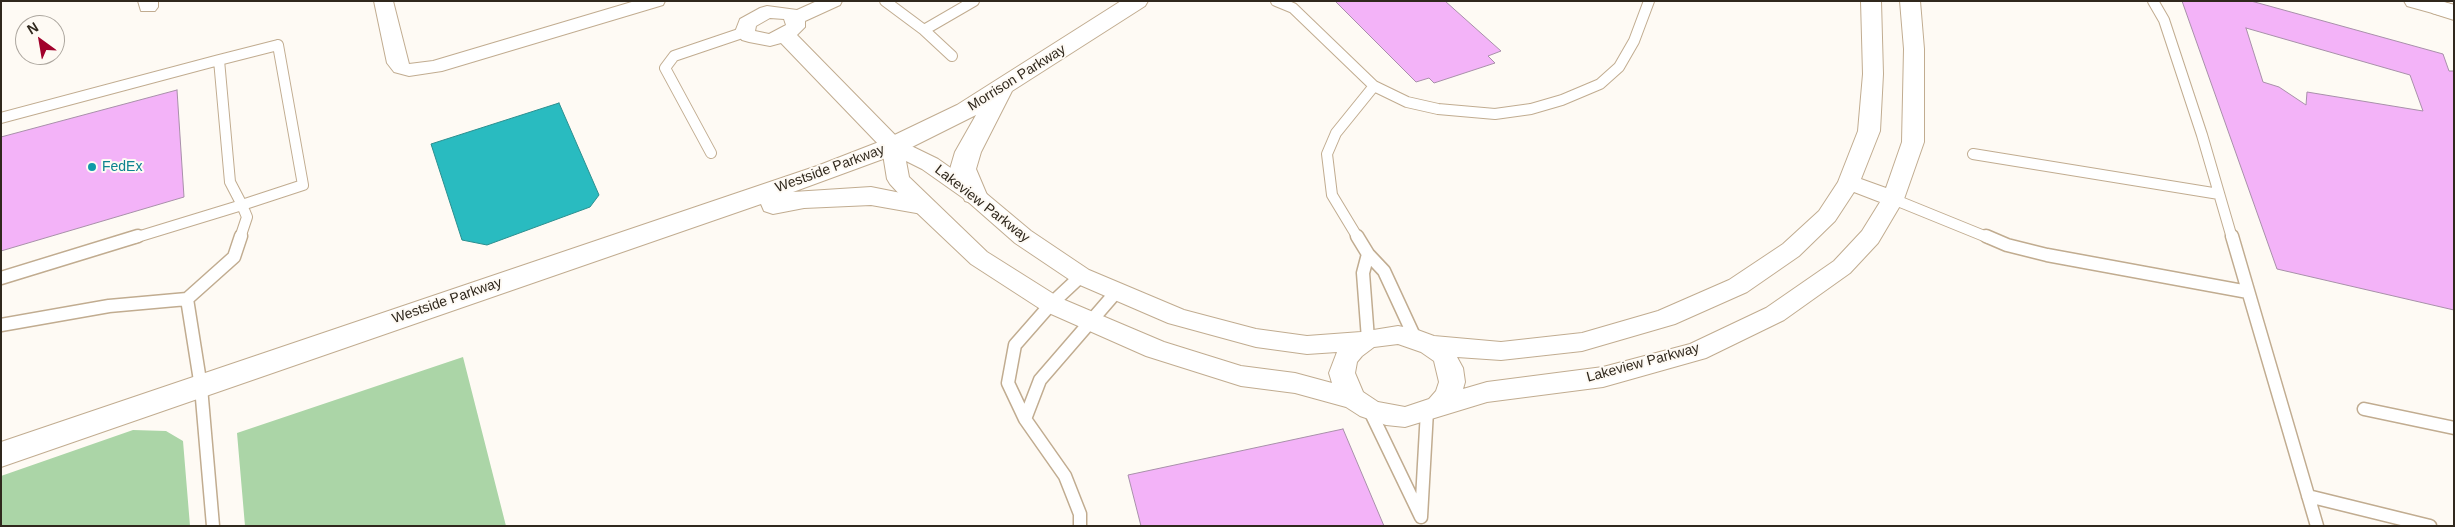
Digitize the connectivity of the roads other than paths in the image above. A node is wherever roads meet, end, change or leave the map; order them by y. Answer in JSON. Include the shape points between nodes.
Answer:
{"nodes":[{"id":1,"x":383,"y":1,"type":"edge"},
{"id":2,"x":656,"y":1,"type":"edge"},
{"id":3,"x":833,"y":1,"type":"edge"},
{"id":4,"x":885,"y":1,"type":"edge"},
{"id":5,"x":974,"y":1,"type":"edge"},
{"id":6,"x":1137,"y":1,"type":"edge"},
{"id":7,"x":1276,"y":1,"type":"edge"},
{"id":8,"x":1649,"y":1,"type":"edge"},
{"id":9,"x":1871,"y":1,"type":"edge"},
{"id":10,"x":1910,"y":1,"type":"edge"},
{"id":11,"x":2153,"y":1,"type":"edge"},
{"id":12,"x":2414,"y":1,"type":"edge"},
{"id":13,"x":762,"y":7,"type":"edge"},
{"id":14,"x":2449,"y":11,"type":"edge"},
{"id":15,"x":790,"y":26,"type":"junction"},
{"id":16,"x":924,"y":30,"type":"junction"},
{"id":17,"x":745,"y":32,"type":"junction"},
{"id":18,"x":952,"y":56,"type":"dead end"},
{"id":19,"x":219,"y":60,"type":"junction"},
{"id":20,"x":1374,"y":86,"type":"junction"},
{"id":21,"x":1002,"y":88,"type":"junction"},
{"id":22,"x":1,"y":118,"type":"edge"},
{"id":23,"x":893,"y":146,"type":"junction"},
{"id":24,"x":711,"y":153,"type":"dead end"},
{"id":25,"x":1973,"y":154,"type":"dead end"},
{"id":26,"x":1848,"y":182,"type":"junction"},
{"id":27,"x":2219,"y":194,"type":"junction"},
{"id":28,"x":974,"y":195,"type":"junction"},
{"id":29,"x":1893,"y":199,"type":"junction"},
{"id":30,"x":242,"y":205,"type":"junction"},
{"id":31,"x":922,"y":206,"type":"junction"},
{"id":32,"x":664,"y":227,"type":"junction"},
{"id":33,"x":1368,"y":254,"type":"junction"},
{"id":34,"x":1081,"y":276,"type":"junction"},
{"id":35,"x":1,"y":278,"type":"edge"},
{"id":36,"x":1117,"y":291,"type":"junction"},
{"id":37,"x":2248,"y":292,"type":"junction"},
{"id":38,"x":188,"y":299,"type":"junction"},
{"id":39,"x":1051,"y":304,"type":"junction"},
{"id":40,"x":1090,"y":321,"type":"junction"},
{"id":41,"x":1,"y":325,"type":"edge"},
{"id":42,"x":1366,"y":340,"type":"junction"},
{"id":43,"x":1423,"y":342,"type":"junction"},
{"id":44,"x":201,"y":387,"type":"junction"},
{"id":45,"x":1362,"y":404,"type":"junction"},
{"id":46,"x":1432,"y":409,"type":"junction"},
{"id":47,"x":2364,"y":409,"type":"dead end"},
{"id":48,"x":1025,"y":419,"type":"junction"},
{"id":49,"x":2454,"y":428,"type":"edge"},
{"id":50,"x":1,"y":455,"type":"edge"},
{"id":51,"x":2308,"y":496,"type":"junction"},
{"id":52,"x":1424,"y":521,"type":"edge"},
{"id":53,"x":213,"y":526,"type":"edge"},
{"id":54,"x":1080,"y":526,"type":"edge"},
{"id":55,"x":2318,"y":526,"type":"edge"},
{"id":56,"x":2430,"y":526,"type":"edge"}],
"edges":[{"from":1,"to":2,"type":"street","via":[[397,63],[409,70],[435,66]]},
{"from":3,"to":15,"type":"street"},
{"from":4,"to":16,"type":"lane"},
{"from":5,"to":16,"type":"lane"},
{"from":6,"to":21,"type":"main road","name":"Morrison Parkway"},
{"from":7,"to":20,"type":"lane","via":[[1293,8]]},
{"from":8,"to":20,"type":"lane","via":[[1619,67],[1600,84],[1562,100],[1532,109],[1495,114],[1438,109],[1406,102]]},
{"from":9,"to":26,"type":"street","via":[[1873,74],[1869,131]]},
{"from":10,"to":29,"type":"street","name":"Lakeview Parkway","via":[[1914,49],[1913,142]]},
{"from":11,"to":27,"type":"lane","via":[[2164,20]]},
{"from":12,"to":14,"type":"main road"},
{"from":13,"to":15,"type":"street","via":[[784,12]]},
{"from":13,"to":17,"type":"street","via":[[747,23]]},
{"from":15,"to":17,"type":"street","via":[[761,40]]},
{"from":15,"to":23,"type":"street"},
{"from":16,"to":18,"type":"lane"},
{"from":17,"to":24,"type":"lane","via":[[674,56],[665,68]]},
{"from":19,"to":22,"type":"lane"},
{"from":19,"to":30,"type":"lane","via":[[230,182]]},
{"from":19,"to":30,"type":"lane","via":[[278,45],[303,185]]},
{"from":20,"to":33,"type":"lane","via":[[1336,133],[1327,154],[1332,196]]},
{"from":21,"to":23,"type":"main road","name":"Morrison Parkway","via":[[966,110]]},
{"from":21,"to":28,"type":"main road","via":[[968,152],[963,169]]},
{"from":23,"to":28,"type":"street","name":"Lakeview Parkway","via":[[930,164]]},
{"from":23,"to":31,"type":"street","via":[[898,179]]},
{"from":23,"to":32,"type":"main road","name":"Westside Parkway"},
{"from":25,"to":27,"type":"lane"},
{"from":26,"to":29,"type":"street"},
{"from":26,"to":43,"type":"street","via":[[1826,216],[1791,250],[1738,286],[1666,318],[1582,342],[1501,351]]},
{"from":27,"to":37,"type":"lane"},
{"from":28,"to":34,"type":"street","name":"Lakeview Parkway","via":[[1023,237]]},
{"from":29,"to":37,"type":"lane","via":[[2007,245]]},
{"from":29,"to":46,"type":"street","name":"Lakeview Parkway","via":[[1870,237],[1842,267],[1775,314],[1696,351],[1603,377],[1487,392]]},
{"from":30,"to":35,"type":"lane"},
{"from":30,"to":38,"type":"lane","via":[[247,217],[234,257]]},
{"from":31,"to":32,"type":"main road","via":[[871,196],[804,198]]},
{"from":31,"to":39,"type":"street","via":[[979,258]]},
{"from":32,"to":44,"type":"main road","name":"Westside Parkway"},
{"from":33,"to":42,"type":"lane","via":[[1362,273]]},
{"from":33,"to":43,"type":"lane","via":[[1384,271]]},
{"from":34,"to":36,"type":"street","name":"Lakeview Parkway"},
{"from":34,"to":39,"type":"lane"},
{"from":36,"to":40,"type":"lane"},
{"from":36,"to":42,"type":"street","name":"Lakeview Parkway","via":[[1177,317],[1256,338],[1307,345]]},
{"from":37,"to":51,"type":"lane"},
{"from":38,"to":41,"type":"lane","via":[[109,306]]},
{"from":38,"to":44,"type":"lane"},
{"from":39,"to":40,"type":"street"},
{"from":39,"to":48,"type":"lane","via":[[1015,345],[1008,369],[1008,383]]},
{"from":40,"to":45,"type":"street","via":[[1154,348],[1241,376],[1295,383]]},
{"from":40,"to":48,"type":"lane","via":[[1040,380]]},
{"from":42,"to":43,"type":"street","via":[[1398,335]]},
{"from":42,"to":45,"type":"street","via":[[1344,360],[1342,373],[1346,386]]},
{"from":43,"to":46,"type":"street","via":[[1443,355],[1450,368],[1452,382],[1448,395]]},
{"from":44,"to":50,"type":"main road","name":"Westside Parkway"},
{"from":44,"to":53,"type":"lane"},
{"from":45,"to":46,"type":"street","via":[[1386,415],[1405,417]]},
{"from":45,"to":52,"type":"lane"},
{"from":46,"to":52,"type":"lane"},
{"from":47,"to":49,"type":"lane"},
{"from":48,"to":54,"type":"lane","via":[[1065,476],[1080,514]]},
{"from":51,"to":55,"type":"lane"},
{"from":51,"to":56,"type":"lane"}]}
